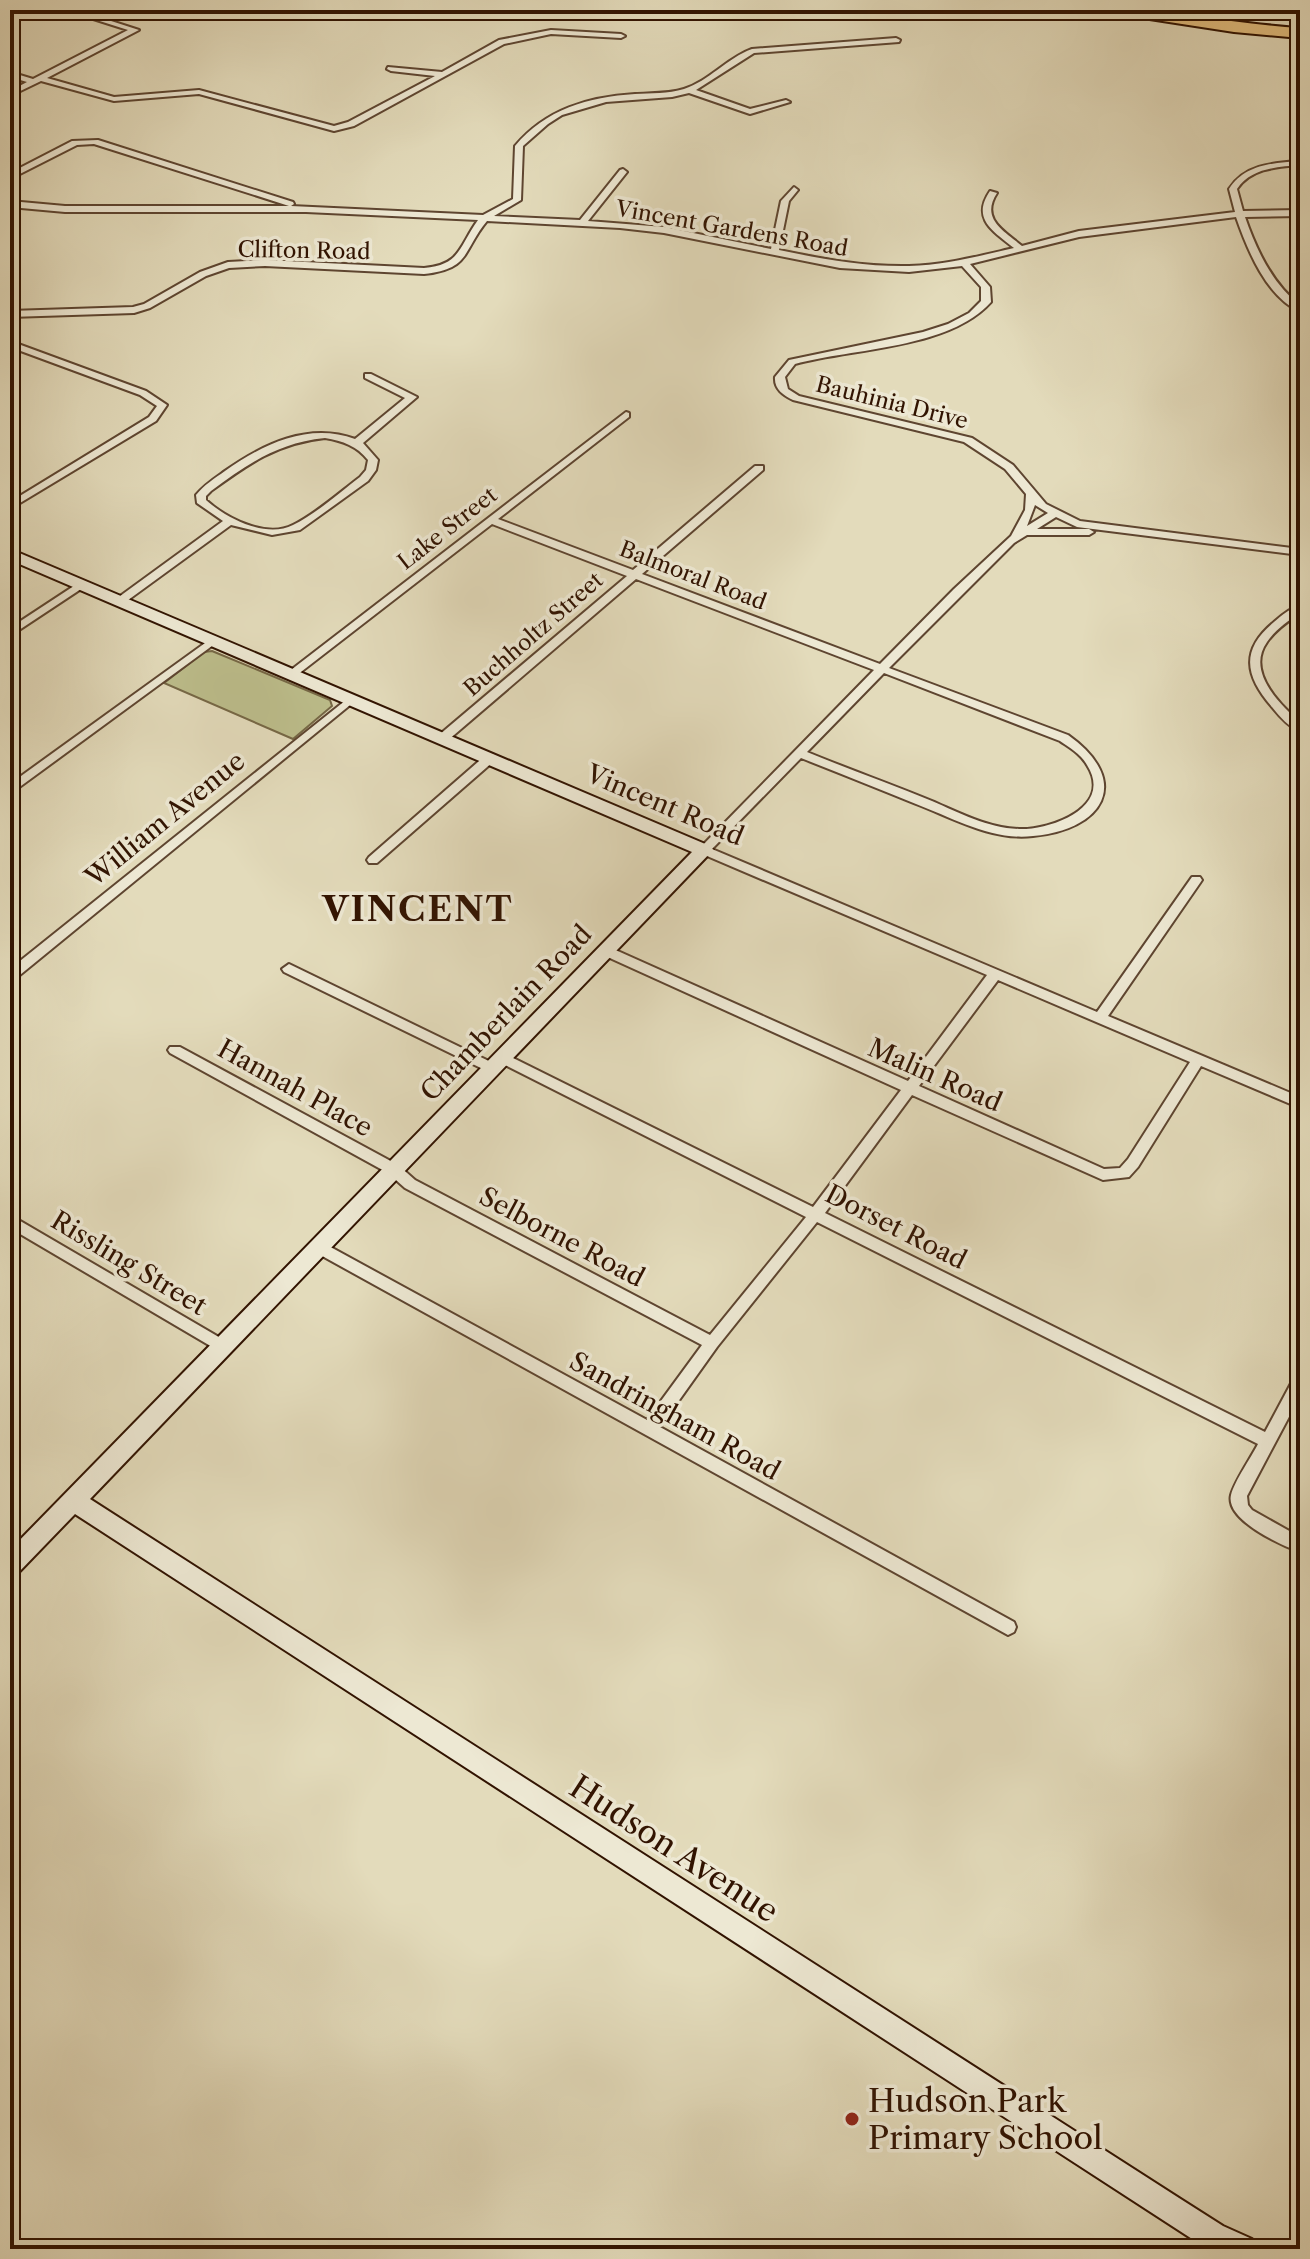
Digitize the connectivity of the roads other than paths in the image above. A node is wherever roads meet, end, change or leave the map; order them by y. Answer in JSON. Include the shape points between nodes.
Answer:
{"nodes":[{"id":1,"x":69,"y":10,"type":"edge"},
{"id":2,"x":1117,"y":10,"type":"edge"},
{"id":3,"x":1243,"y":12,"type":"dead end"},
{"id":4,"x":1300,"y":17,"type":"edge"},
{"id":5,"x":1300,"y":33,"type":"edge"},
{"id":6,"x":621,"y":36,"type":"dead end"},
{"id":7,"x":896,"y":40,"type":"dead end"},
{"id":8,"x":391,"y":69,"type":"dead end"},
{"id":9,"x":10,"y":74,"type":"edge"},
{"id":10,"x":443,"y":74,"type":"junction"},
{"id":11,"x":38,"y":80,"type":"junction"},
{"id":12,"x":689,"y":90,"type":"junction"},
{"id":13,"x":10,"y":94,"type":"edge"},
{"id":14,"x":786,"y":102,"type":"dead end"},
{"id":15,"x":1300,"y":163,"type":"edge"},
{"id":16,"x":623,"y":172,"type":"dead end"},
{"id":17,"x":10,"y":176,"type":"edge"},
{"id":18,"x":794,"y":190,"type":"dead end"},
{"id":19,"x":993,"y":193,"type":"dead end"},
{"id":20,"x":260,"y":194,"type":"junction"},
{"id":21,"x":10,"y":204,"type":"edge"},
{"id":22,"x":244,"y":209,"type":"junction"},
{"id":23,"x":306,"y":209,"type":"junction"},
{"id":24,"x":1300,"y":213,"type":"edge"},
{"id":25,"x":1242,"y":214,"type":"junction"},
{"id":26,"x":485,"y":218,"type":"junction"},
{"id":27,"x":583,"y":222,"type":"junction"},
{"id":28,"x":1019,"y":248,"type":"junction"},
{"id":29,"x":774,"y":253,"type":"junction"},
{"id":30,"x":964,"y":263,"type":"junction"},
{"id":31,"x":1300,"y":309,"type":"edge"},
{"id":32,"x":10,"y":314,"type":"edge"},
{"id":33,"x":10,"y":344,"type":"edge"},
{"id":34,"x":368,"y":376,"type":"dead end"},
{"id":35,"x":626,"y":415,"type":"dead end"},
{"id":36,"x":357,"y":443,"type":"junction"},
{"id":37,"x":759,"y":468,"type":"dead end"},
{"id":38,"x":1031,"y":495,"type":"junction"},
{"id":39,"x":10,"y":506,"type":"edge"},
{"id":40,"x":1054,"y":514,"type":"junction"},
{"id":41,"x":231,"y":520,"type":"junction"},
{"id":42,"x":490,"y":520,"type":"junction"},
{"id":43,"x":1113,"y":531,"type":"junction"},
{"id":44,"x":1020,"y":535,"type":"junction"},
{"id":45,"x":1300,"y":552,"type":"edge"},
{"id":46,"x":10,"y":554,"type":"edge"},
{"id":47,"x":633,"y":574,"type":"junction"},
{"id":48,"x":80,"y":585,"type":"junction"},
{"id":49,"x":120,"y":601,"type":"junction"},
{"id":50,"x":1300,"y":608,"type":"edge"},
{"id":51,"x":10,"y":633,"type":"edge"},
{"id":52,"x":212,"y":641,"type":"junction"},
{"id":53,"x":883,"y":667,"type":"junction"},
{"id":54,"x":293,"y":673,"type":"junction"},
{"id":55,"x":351,"y":699,"type":"junction"},
{"id":56,"x":1300,"y":728,"type":"edge"},
{"id":57,"x":443,"y":738,"type":"junction"},
{"id":58,"x":798,"y":753,"type":"junction"},
{"id":59,"x":490,"y":758,"type":"junction"},
{"id":60,"x":10,"y":790,"type":"edge"},
{"id":61,"x":704,"y":850,"type":"junction"},
{"id":62,"x":373,"y":860,"type":"dead end"},
{"id":63,"x":1196,"y":880,"type":"dead end"},
{"id":64,"x":606,"y":951,"type":"junction"},
{"id":65,"x":289,"y":969,"type":"dead end"},
{"id":66,"x":996,"y":973,"type":"junction"},
{"id":67,"x":10,"y":976,"type":"edge"},
{"id":68,"x":1100,"y":1018,"type":"junction"},
{"id":69,"x":175,"y":1050,"type":"dead end"},
{"id":70,"x":1198,"y":1060,"type":"junction"},
{"id":71,"x":497,"y":1063,"type":"junction"},
{"id":72,"x":910,"y":1090,"type":"junction"},
{"id":73,"x":1300,"y":1103,"type":"edge"},
{"id":74,"x":393,"y":1169,"type":"junction"},
{"id":75,"x":816,"y":1214,"type":"junction"},
{"id":76,"x":10,"y":1221,"type":"edge"},
{"id":77,"x":320,"y":1248,"type":"junction"},
{"id":78,"x":712,"y":1343,"type":"junction"},
{"id":79,"x":224,"y":1347,"type":"junction"},
{"id":80,"x":1300,"y":1381,"type":"edge"},
{"id":81,"x":649,"y":1430,"type":"junction"},
{"id":82,"x":1267,"y":1441,"type":"junction"},
{"id":83,"x":72,"y":1500,"type":"junction"},
{"id":84,"x":1300,"y":1545,"type":"edge"},
{"id":85,"x":13,"y":1557,"type":"edge"},
{"id":86,"x":1008,"y":1627,"type":"dead end"},
{"id":87,"x":1242,"y":2249,"type":"edge"}],
"edges":[{"from":1,"to":11,"type":"street","via":[[133,32]]},
{"from":2,"to":5,"type":"highway"},
{"from":3,"to":4,"type":"highway"},
{"from":6,"to":10,"type":"street","via":[[533,34],[493,45]]},
{"from":7,"to":12,"type":"street","via":[[752,51]]},
{"from":8,"to":10,"type":"street"},
{"from":9,"to":11,"type":"street"},
{"from":10,"to":11,"type":"street","via":[[351,124],[329,130],[199,92],[114,99]]},
{"from":11,"to":13,"type":"street"},
{"from":12,"to":14,"type":"street","via":[[750,112]]},
{"from":12,"to":26,"type":"street","via":[[590,101],[556,115],[519,146],[517,200]]},
{"from":15,"to":25,"type":"street","via":[[1254,171],[1238,180],[1233,189]]},
{"from":16,"to":27,"type":"street"},
{"from":17,"to":20,"type":"street","via":[[88,142]]},
{"from":18,"to":29,"type":"street","via":[[785,201]]},
{"from":19,"to":28,"type":"street","via":[[985,203],[986,215]]},
{"from":20,"to":22,"type":"street"},
{"from":20,"to":23,"type":"street"},
{"from":21,"to":22,"type":"street","name":"Vincent Gardens Road"},
{"from":22,"to":23,"type":"street","name":"Vincent Gardens Road"},
{"from":23,"to":26,"type":"street","name":"Vincent Gardens Road"},
{"from":24,"to":25,"type":"street","name":"Vincent Gardens Road"},
{"from":25,"to":28,"type":"street","name":"Vincent Gardens Road","via":[[1079,234]]},
{"from":25,"to":31,"type":"street","via":[[1274,289]]},
{"from":26,"to":27,"type":"street","name":"Vincent Gardens Road"},
{"from":26,"to":32,"type":"street","name":"Clifton Road","via":[[460,260],[447,269],[243,263],[203,274],[134,310]]},
{"from":27,"to":29,"type":"street","name":"Vincent Gardens Road","via":[[664,230]]},
{"from":28,"to":30,"type":"street","name":"Vincent Gardens Road"},
{"from":29,"to":30,"type":"street","name":"Vincent Gardens Road","via":[[870,268]]},
{"from":30,"to":38,"type":"street","name":"Bauhinia Drive","via":[[985,287],[986,302],[975,315],[938,330],[803,358],[784,368],[778,380],[796,398],[968,440],[998,458]]},
{"from":33,"to":39,"type":"street","via":[[162,405],[153,419]]},
{"from":34,"to":36,"type":"street","via":[[412,397]]},
{"from":35,"to":42,"type":"street","name":"Lake Street"},
{"from":36,"to":41,"type":"street","via":[[373,460],[371,470],[296,528],[274,533]]},
{"from":36,"to":41,"type":"street","via":[[325,435],[267,448],[201,495],[208,509]]},
{"from":37,"to":47,"type":"street","name":"Buchholtz Street"},
{"from":38,"to":40,"type":"street","name":"Bauhinia Drive"},
{"from":38,"to":44,"type":"street"},
{"from":40,"to":43,"type":"street","name":"Bauhinia Drive"},
{"from":40,"to":44,"type":"street","name":"Chamberlain Road"},
{"from":41,"to":49,"type":"street"},
{"from":42,"to":47,"type":"street","name":"Balmoral Road"},
{"from":42,"to":54,"type":"street","name":"Lake Street"},
{"from":43,"to":44,"type":"street"},
{"from":43,"to":45,"type":"street","name":"Bauhinia Drive"},
{"from":44,"to":53,"type":"street","name":"Chamberlain Road"},
{"from":46,"to":48,"type":"street","name":"Vincent Road"},
{"from":47,"to":53,"type":"street","name":"Balmoral Road"},
{"from":47,"to":57,"type":"street","name":"Buchholtz Street"},
{"from":48,"to":49,"type":"street","name":"Vincent Road"},
{"from":48,"to":51,"type":"street"},
{"from":49,"to":52,"type":"street","name":"Vincent Road"},
{"from":50,"to":56,"type":"street","via":[[1257,648],[1255,662],[1267,692]]},
{"from":52,"to":54,"type":"street","name":"Vincent Road"},
{"from":52,"to":60,"type":"street"},
{"from":53,"to":58,"type":"street","name":"Chamberlain Road"},
{"from":53,"to":58,"type":"street","name":"Balmoral Road","via":[[1082,748],[1095,763],[1100,795],[1074,821],[1051,830],[1011,832]]},
{"from":54,"to":55,"type":"street","name":"Vincent Road"},
{"from":55,"to":57,"type":"street","name":"Vincent Road"},
{"from":55,"to":67,"type":"street","name":"William Avenue"},
{"from":57,"to":59,"type":"street","name":"Vincent Road"},
{"from":58,"to":61,"type":"street","name":"Chamberlain Road"},
{"from":59,"to":61,"type":"street","name":"Vincent Road"},
{"from":59,"to":62,"type":"street"},
{"from":61,"to":64,"type":"street","name":"Chamberlain Road"},
{"from":61,"to":66,"type":"street","name":"Vincent Road"},
{"from":63,"to":68,"type":"street"},
{"from":64,"to":71,"type":"street","name":"Chamberlain Road"},
{"from":64,"to":72,"type":"street","name":"Malin Road"},
{"from":65,"to":71,"type":"street","name":"Dorset Road"},
{"from":66,"to":68,"type":"street","name":"Vincent Road"},
{"from":66,"to":72,"type":"street"},
{"from":68,"to":70,"type":"street","name":"Vincent Road"},
{"from":69,"to":74,"type":"street","name":"Hannah Place"},
{"from":70,"to":72,"type":"street","name":"Malin Road","via":[[1133,1163],[1114,1176],[1086,1169]]},
{"from":70,"to":73,"type":"street","name":"Vincent Road"},
{"from":71,"to":74,"type":"street","name":"Chamberlain Road"},
{"from":71,"to":75,"type":"street","name":"Dorset Road"},
{"from":72,"to":75,"type":"street"},
{"from":74,"to":77,"type":"street","name":"Chamberlain Road"},
{"from":74,"to":78,"type":"street","name":"Selborne Road","via":[[410,1184]]},
{"from":75,"to":78,"type":"street"},
{"from":75,"to":82,"type":"street","name":"Dorset Road"},
{"from":76,"to":79,"type":"street","name":"Rissling Street"},
{"from":77,"to":79,"type":"street","name":"Chamberlain Road"},
{"from":77,"to":81,"type":"street","name":"Sandringham Road"},
{"from":78,"to":81,"type":"street"},
{"from":79,"to":83,"type":"street","name":"Chamberlain Road"},
{"from":80,"to":82,"type":"street"},
{"from":81,"to":86,"type":"street","name":"Sandringham Road"},
{"from":82,"to":84,"type":"street","via":[[1239,1496],[1240,1507]]},
{"from":83,"to":85,"type":"street","name":"Chamberlain Road"},
{"from":83,"to":87,"type":"street","name":"Hudson Avenue","via":[[1169,2208]]}]}
